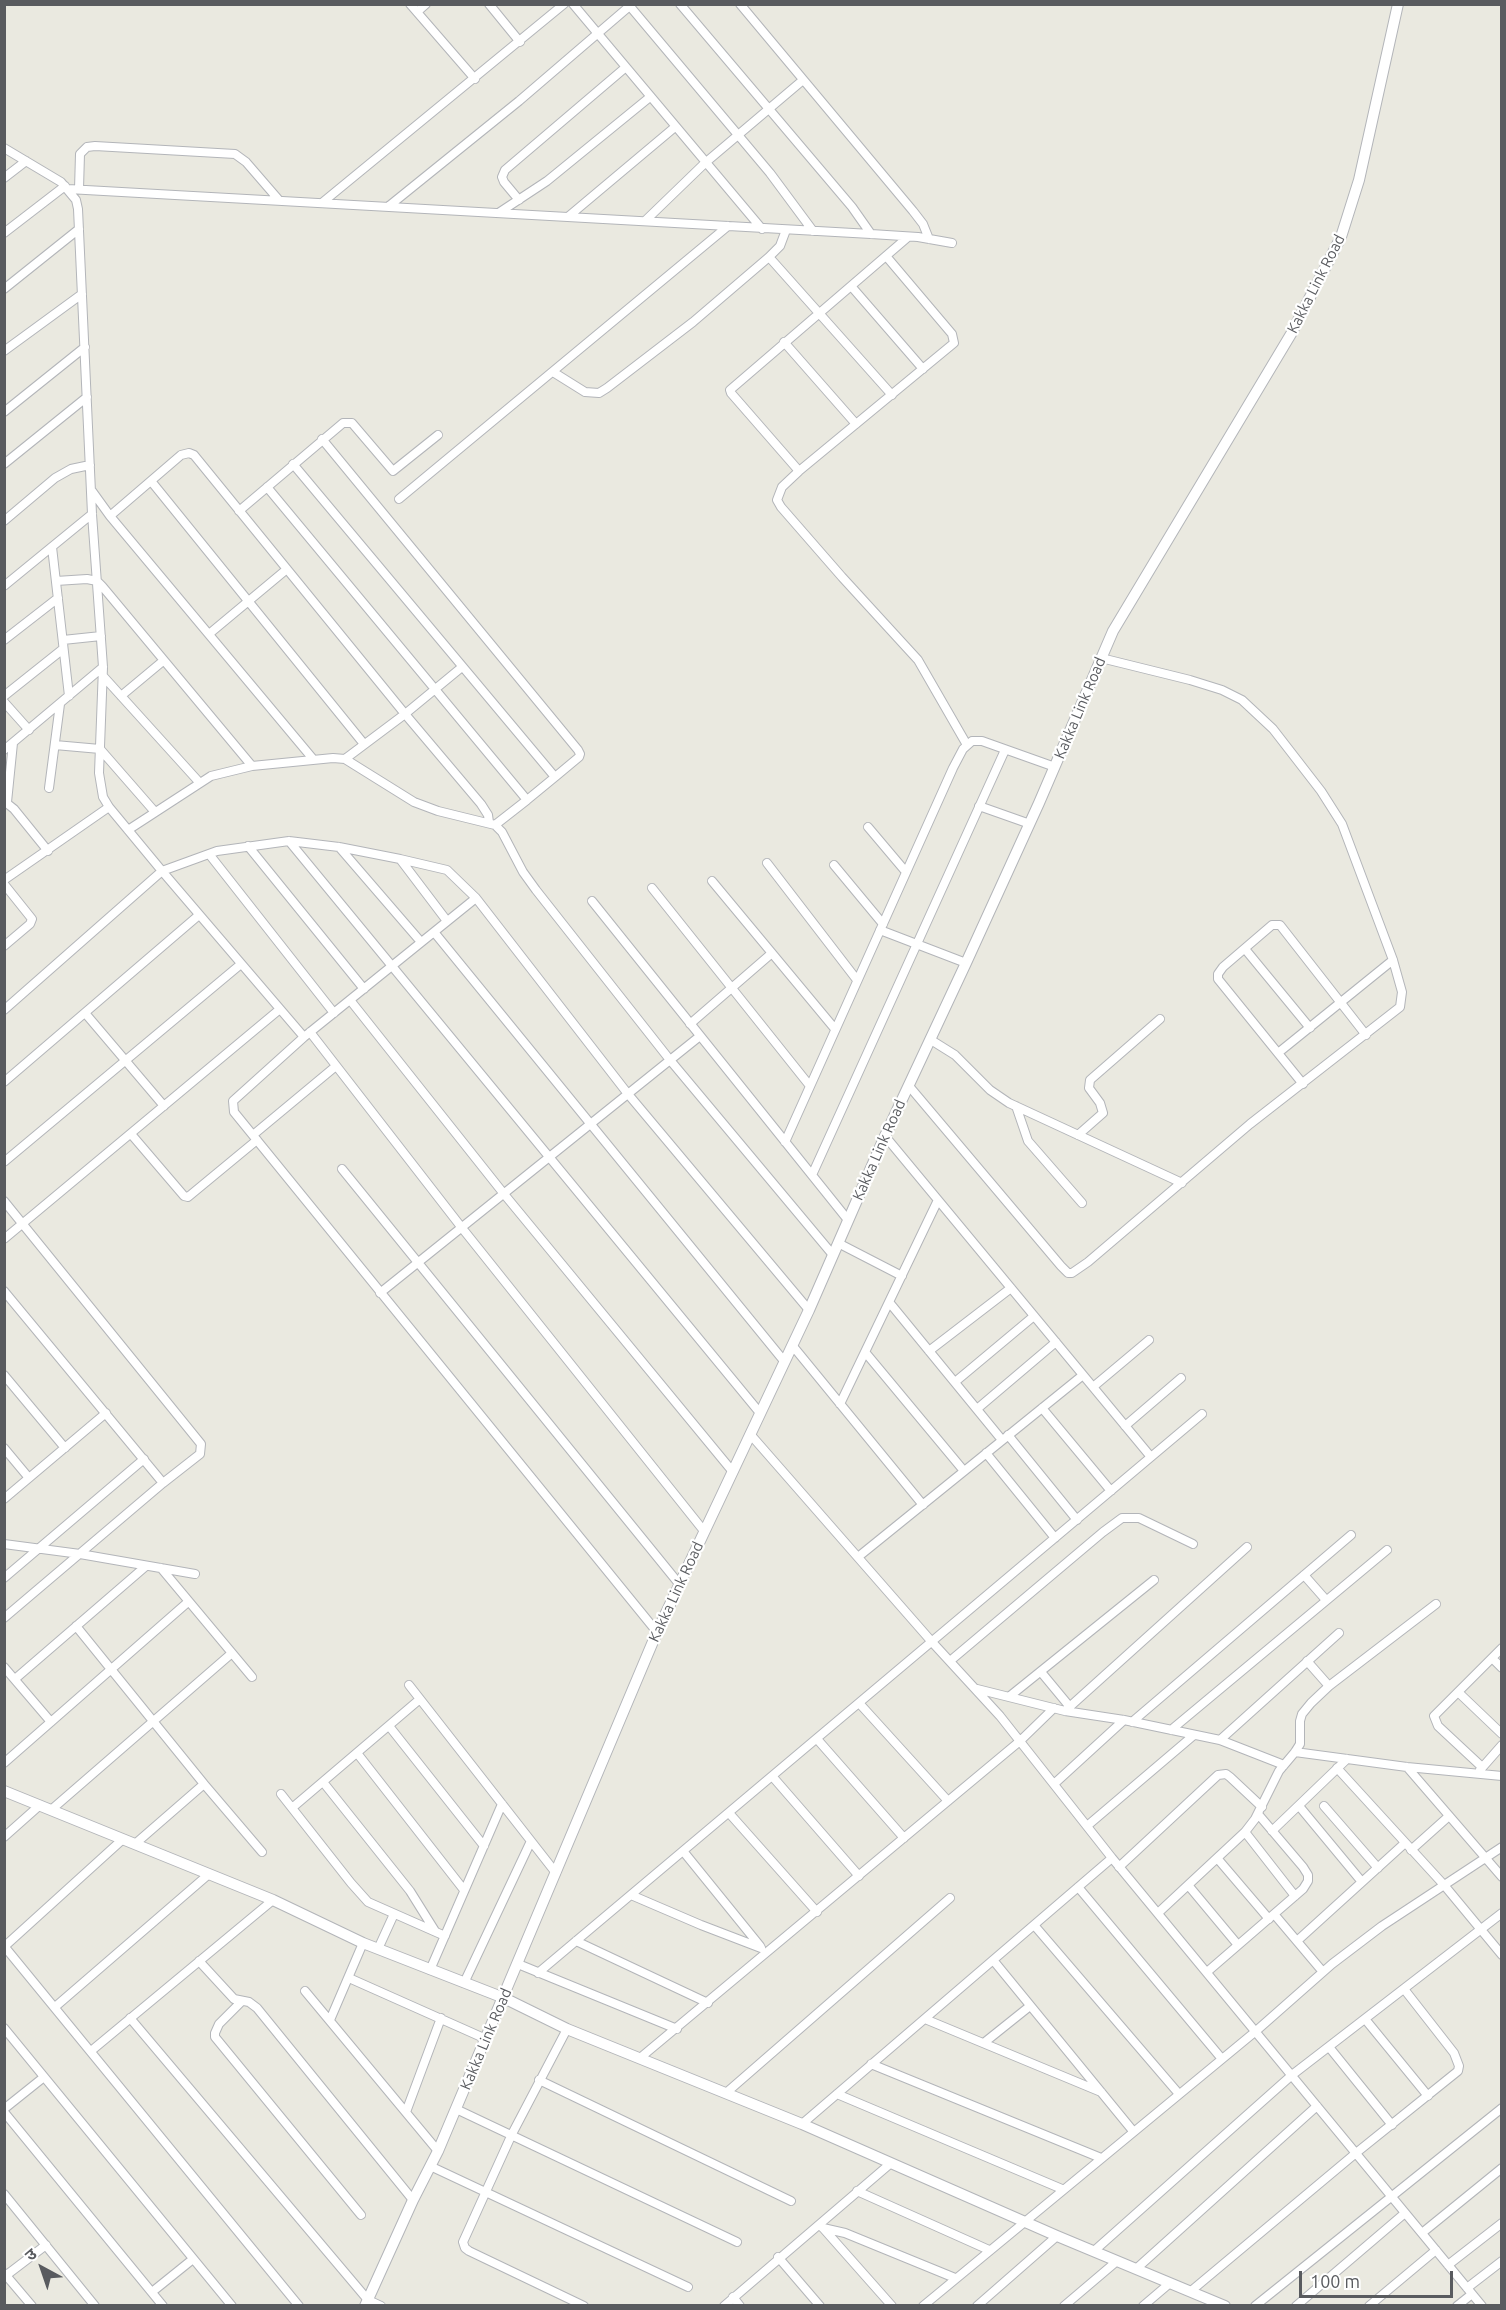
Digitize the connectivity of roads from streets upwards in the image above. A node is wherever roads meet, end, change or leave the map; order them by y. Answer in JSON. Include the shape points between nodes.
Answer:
{"nodes":[{"id":1,"x":410,"y":4,"type":"edge"},
{"id":2,"x":426,"y":4,"type":"edge"},
{"id":3,"x":489,"y":4,"type":"edge"},
{"id":4,"x":564,"y":4,"type":"edge"},
{"id":5,"x":573,"y":4,"type":"edge"},
{"id":6,"x":680,"y":4,"type":"edge"},
{"id":7,"x":740,"y":4,"type":"edge"},
{"id":8,"x":1398,"y":4,"type":"edge"},
{"id":9,"x":630,"y":5,"type":"edge"},
{"id":10,"x":417,"y":12,"type":"junction"},
{"id":11,"x":598,"y":34,"type":"junction"},
{"id":12,"x":520,"y":42,"type":"junction"},
{"id":13,"x":626,"y":67,"type":"junction"},
{"id":14,"x":475,"y":79,"type":"junction"},
{"id":15,"x":803,"y":80,"type":"junction"},
{"id":16,"x":650,"y":97,"type":"junction"},
{"id":17,"x":770,"y":109,"type":"junction"},
{"id":18,"x":675,"y":127,"type":"junction"},
{"id":19,"x":738,"y":135,"type":"junction"},
{"id":20,"x":4,"y":148,"type":"edge"},
{"id":21,"x":26,"y":161,"type":"junction"},
{"id":22,"x":705,"y":163,"type":"junction"},
{"id":23,"x":4,"y":178,"type":"edge"},
{"id":24,"x":66,"y":187,"type":"junction"},
{"id":25,"x":79,"y":189,"type":"junction"},
{"id":26,"x":278,"y":199,"type":"junction"},
{"id":27,"x":519,"y":200,"type":"junction"},
{"id":28,"x":323,"y":202,"type":"junction"},
{"id":29,"x":389,"y":206,"type":"junction"},
{"id":30,"x":500,"y":212,"type":"junction"},
{"id":31,"x":568,"y":216,"type":"junction"},
{"id":32,"x":645,"y":221,"type":"junction"},
{"id":33,"x":728,"y":226,"type":"junction"},
{"id":34,"x":79,"y":229,"type":"junction"},
{"id":35,"x":762,"y":229,"type":"junction"},
{"id":36,"x":786,"y":230,"type":"junction"},
{"id":37,"x":813,"y":231,"type":"junction"},
{"id":38,"x":4,"y":233,"type":"edge"},
{"id":39,"x":871,"y":234,"type":"junction"},
{"id":40,"x":908,"y":237,"type":"junction"},
{"id":41,"x":929,"y":239,"type":"junction"},
{"id":42,"x":952,"y":243,"type":"dead end"},
{"id":43,"x":886,"y":256,"type":"junction"},
{"id":44,"x":769,"y":257,"type":"junction"},
{"id":45,"x":851,"y":286,"type":"junction"},
{"id":46,"x":4,"y":289,"type":"edge"},
{"id":47,"x":82,"y":294,"type":"junction"},
{"id":48,"x":819,"y":313,"type":"junction"},
{"id":49,"x":784,"y":342,"type":"junction"},
{"id":50,"x":85,"y":347,"type":"junction"},
{"id":51,"x":4,"y":351,"type":"edge"},
{"id":52,"x":923,"y":369,"type":"junction"},
{"id":53,"x":553,"y":372,"type":"junction"},
{"id":54,"x":892,"y":395,"type":"junction"},
{"id":55,"x":87,"y":397,"type":"junction"},
{"id":56,"x":4,"y":412,"type":"edge"},
{"id":57,"x":856,"y":424,"type":"junction"},
{"id":58,"x":438,"y":435,"type":"dead end"},
{"id":59,"x":322,"y":439,"type":"junction"},
{"id":60,"x":4,"y":464,"type":"edge"},
{"id":61,"x":293,"y":464,"type":"junction"},
{"id":62,"x":90,"y":465,"type":"junction"},
{"id":63,"x":799,"y":471,"type":"junction"},
{"id":64,"x":151,"y":481,"type":"junction"},
{"id":65,"x":267,"y":487,"type":"junction"},
{"id":66,"x":92,"y":490,"type":"junction"},
{"id":67,"x":399,"y":499,"type":"dead end"},
{"id":68,"x":240,"y":510,"type":"junction"},
{"id":69,"x":92,"y":514,"type":"junction"},
{"id":70,"x":110,"y":516,"type":"junction"},
{"id":71,"x":4,"y":521,"type":"edge"},
{"id":72,"x":52,"y":548,"type":"junction"},
{"id":73,"x":287,"y":569,"type":"junction"},
{"id":74,"x":56,"y":581,"type":"junction"},
{"id":75,"x":97,"y":581,"type":"junction"},
{"id":76,"x":4,"y":586,"type":"edge"},
{"id":77,"x":58,"y":598,"type":"junction"},
{"id":78,"x":248,"y":602,"type":"junction"},
{"id":79,"x":209,"y":634,"type":"junction"},
{"id":80,"x":101,"y":636,"type":"junction"},
{"id":81,"x":4,"y":640,"type":"edge"},
{"id":82,"x":63,"y":645,"type":"junction"},
{"id":83,"x":1101,"y":658,"type":"junction"},
{"id":84,"x":163,"y":661,"type":"junction"},
{"id":85,"x":462,"y":667,"type":"junction"},
{"id":86,"x":103,"y":672,"type":"junction"},
{"id":87,"x":435,"y":690,"type":"junction"},
{"id":88,"x":4,"y":696,"type":"edge"},
{"id":89,"x":69,"y":696,"type":"junction"},
{"id":90,"x":121,"y":696,"type":"junction"},
{"id":91,"x":4,"y":702,"type":"edge"},
{"id":92,"x":60,"y":704,"type":"junction"},
{"id":93,"x":405,"y":714,"type":"junction"},
{"id":94,"x":28,"y":730,"type":"junction"},
{"id":95,"x":13,"y":743,"type":"junction"},
{"id":96,"x":364,"y":744,"type":"junction"},
{"id":97,"x":55,"y":745,"type":"junction"},
{"id":98,"x":967,"y":745,"type":"junction"},
{"id":99,"x":4,"y":750,"type":"edge"},
{"id":100,"x":100,"y":750,"type":"junction"},
{"id":101,"x":1005,"y":750,"type":"junction"},
{"id":102,"x":313,"y":759,"type":"junction"},
{"id":103,"x":345,"y":759,"type":"junction"},
{"id":104,"x":252,"y":766,"type":"junction"},
{"id":105,"x":1055,"y":767,"type":"junction"},
{"id":106,"x":555,"y":777,"type":"junction"},
{"id":107,"x":199,"y":782,"type":"junction"},
{"id":108,"x":49,"y":788,"type":"dead end"},
{"id":109,"x":527,"y":800,"type":"junction"},
{"id":110,"x":6,"y":802,"type":"edge"},
{"id":111,"x":979,"y":806,"type":"junction"},
{"id":112,"x":109,"y":807,"type":"junction"},
{"id":113,"x":154,"y":812,"type":"junction"},
{"id":114,"x":492,"y":824,"type":"junction"},
{"id":115,"x":1030,"y":824,"type":"junction"},
{"id":116,"x":868,"y":826,"type":"dead end"},
{"id":117,"x":128,"y":830,"type":"junction"},
{"id":118,"x":289,"y":841,"type":"junction"},
{"id":119,"x":248,"y":846,"type":"junction"},
{"id":120,"x":339,"y":847,"type":"junction"},
{"id":121,"x":48,"y":851,"type":"junction"},
{"id":122,"x":209,"y":854,"type":"junction"},
{"id":123,"x":400,"y":859,"type":"junction"},
{"id":124,"x":767,"y":863,"type":"dead end"},
{"id":125,"x":834,"y":865,"type":"dead end"},
{"id":126,"x":162,"y":871,"type":"junction"},
{"id":127,"x":906,"y":872,"type":"junction"},
{"id":128,"x":712,"y":881,"type":"dead end"},
{"id":129,"x":4,"y":882,"type":"edge"},
{"id":130,"x":652,"y":888,"type":"dead end"},
{"id":131,"x":476,"y":897,"type":"junction"},
{"id":132,"x":592,"y":901,"type":"dead end"},
{"id":133,"x":200,"y":915,"type":"junction"},
{"id":134,"x":447,"y":921,"type":"junction"},
{"id":135,"x":881,"y":927,"type":"junction"},
{"id":136,"x":434,"y":932,"type":"junction"},
{"id":137,"x":421,"y":942,"type":"junction"},
{"id":138,"x":918,"y":944,"type":"junction"},
{"id":139,"x":4,"y":946,"type":"edge"},
{"id":140,"x":1245,"y":948,"type":"junction"},
{"id":141,"x":772,"y":953,"type":"junction"},
{"id":142,"x":1393,"y":960,"type":"junction"},
{"id":143,"x":966,"y":963,"type":"junction"},
{"id":144,"x":241,"y":964,"type":"junction"},
{"id":145,"x":393,"y":965,"type":"junction"},
{"id":146,"x":857,"y":980,"type":"junction"},
{"id":147,"x":731,"y":988,"type":"junction"},
{"id":148,"x":364,"y":989,"type":"junction"},
{"id":149,"x":350,"y":1000,"type":"junction"},
{"id":150,"x":1341,"y":1003,"type":"junction"},
{"id":151,"x":280,"y":1009,"type":"junction"},
{"id":152,"x":4,"y":1010,"type":"edge"},
{"id":153,"x":85,"y":1013,"type":"junction"},
{"id":154,"x":334,"y":1013,"type":"junction"},
{"id":155,"x":1160,"y":1019,"type":"dead end"},
{"id":156,"x":690,"y":1024,"type":"junction"},
{"id":157,"x":1310,"y":1028,"type":"junction"},
{"id":158,"x":835,"y":1029,"type":"junction"},
{"id":159,"x":307,"y":1035,"type":"junction"},
{"id":160,"x":1366,"y":1035,"type":"junction"},
{"id":161,"x":700,"y":1036,"type":"junction"},
{"id":162,"x":931,"y":1040,"type":"junction"},
{"id":163,"x":1278,"y":1053,"type":"junction"},
{"id":164,"x":670,"y":1060,"type":"junction"},
{"id":165,"x":125,"y":1061,"type":"junction"},
{"id":166,"x":336,"y":1066,"type":"junction"},
{"id":167,"x":4,"y":1082,"type":"edge"},
{"id":168,"x":1303,"y":1084,"type":"junction"},
{"id":169,"x":810,"y":1086,"type":"junction"},
{"id":170,"x":909,"y":1086,"type":"junction"},
{"id":171,"x":628,"y":1094,"type":"junction"},
{"id":172,"x":164,"y":1106,"type":"junction"},
{"id":173,"x":1016,"y":1106,"type":"junction"},
{"id":174,"x":590,"y":1124,"type":"junction"},
{"id":175,"x":131,"y":1134,"type":"junction"},
{"id":176,"x":1078,"y":1135,"type":"junction"},
{"id":177,"x":885,"y":1136,"type":"junction"},
{"id":178,"x":255,"y":1138,"type":"junction"},
{"id":179,"x":785,"y":1142,"type":"junction"},
{"id":180,"x":549,"y":1157,"type":"junction"},
{"id":181,"x":4,"y":1162,"type":"edge"},
{"id":182,"x":342,"y":1169,"type":"dead end"},
{"id":183,"x":812,"y":1175,"type":"junction"},
{"id":184,"x":1182,"y":1183,"type":"junction"},
{"id":185,"x":504,"y":1194,"type":"junction"},
{"id":186,"x":938,"y":1200,"type":"junction"},
{"id":187,"x":4,"y":1201,"type":"edge"},
{"id":188,"x":1082,"y":1203,"type":"dead end"},
{"id":189,"x":848,"y":1220,"type":"junction"},
{"id":190,"x":23,"y":1224,"type":"junction"},
{"id":191,"x":462,"y":1228,"type":"junction"},
{"id":192,"x":4,"y":1239,"type":"edge"},
{"id":193,"x":838,"y":1243,"type":"junction"},
{"id":194,"x":832,"y":1255,"type":"junction"},
{"id":195,"x":417,"y":1263,"type":"junction"},
{"id":196,"x":902,"y":1276,"type":"junction"},
{"id":197,"x":1011,"y":1288,"type":"junction"},
{"id":198,"x":4,"y":1292,"type":"edge"},
{"id":199,"x":380,"y":1293,"type":"junction"},
{"id":200,"x":889,"y":1302,"type":"junction"},
{"id":201,"x":808,"y":1310,"type":"junction"},
{"id":202,"x":1034,"y":1316,"type":"junction"},
{"id":203,"x":1149,"y":1340,"type":"dead end"},
{"id":204,"x":1056,"y":1342,"type":"junction"},
{"id":205,"x":792,"y":1345,"type":"junction"},
{"id":206,"x":929,"y":1351,"type":"junction"},
{"id":207,"x":865,"y":1352,"type":"junction"},
{"id":208,"x":784,"y":1361,"type":"junction"},
{"id":209,"x":4,"y":1375,"type":"edge"},
{"id":210,"x":1083,"y":1375,"type":"junction"},
{"id":211,"x":1181,"y":1378,"type":"dead end"},
{"id":212,"x":955,"y":1382,"type":"junction"},
{"id":213,"x":1093,"y":1387,"type":"junction"},
{"id":214,"x":840,"y":1404,"type":"junction"},
{"id":215,"x":1042,"y":1408,"type":"junction"},
{"id":216,"x":976,"y":1409,"type":"junction"},
{"id":217,"x":106,"y":1413,"type":"junction"},
{"id":218,"x":760,"y":1413,"type":"junction"},
{"id":219,"x":1202,"y":1414,"type":"dead end"},
{"id":220,"x":1125,"y":1426,"type":"junction"},
{"id":221,"x":750,"y":1434,"type":"junction"},
{"id":222,"x":1005,"y":1437,"type":"junction"},
{"id":223,"x":4,"y":1448,"type":"edge"},
{"id":224,"x":65,"y":1448,"type":"junction"},
{"id":225,"x":986,"y":1453,"type":"junction"},
{"id":226,"x":1151,"y":1457,"type":"junction"},
{"id":227,"x":144,"y":1459,"type":"junction"},
{"id":228,"x":964,"y":1471,"type":"junction"},
{"id":229,"x":733,"y":1472,"type":"junction"},
{"id":230,"x":29,"y":1478,"type":"junction"},
{"id":231,"x":163,"y":1483,"type":"junction"},
{"id":232,"x":1111,"y":1491,"type":"junction"},
{"id":233,"x":4,"y":1499,"type":"edge"},
{"id":234,"x":923,"y":1504,"type":"junction"},
{"id":235,"x":1077,"y":1520,"type":"junction"},
{"id":236,"x":704,"y":1531,"type":"junction"},
{"id":237,"x":1352,"y":1535,"type":"dead end"},
{"id":238,"x":1055,"y":1538,"type":"junction"},
{"id":239,"x":4,"y":1544,"type":"edge"},
{"id":240,"x":1193,"y":1544,"type":"dead end"},
{"id":241,"x":1247,"y":1548,"type":"dead end"},
{"id":242,"x":38,"y":1549,"type":"junction"},
{"id":243,"x":1387,"y":1550,"type":"dead end"},
{"id":244,"x":80,"y":1554,"type":"junction"},
{"id":245,"x":858,"y":1557,"type":"junction"},
{"id":246,"x":146,"y":1566,"type":"junction"},
{"id":247,"x":161,"y":1568,"type":"junction"},
{"id":248,"x":195,"y":1574,"type":"dead end"},
{"id":249,"x":1304,"y":1575,"type":"junction"},
{"id":250,"x":4,"y":1578,"type":"edge"},
{"id":251,"x":1154,"y":1581,"type":"dead end"},
{"id":252,"x":680,"y":1585,"type":"junction"},
{"id":253,"x":1326,"y":1600,"type":"junction"},
{"id":254,"x":188,"y":1602,"type":"junction"},
{"id":255,"x":1436,"y":1604,"type":"dead end"},
{"id":256,"x":4,"y":1618,"type":"edge"},
{"id":257,"x":76,"y":1626,"type":"junction"},
{"id":258,"x":657,"y":1632,"type":"junction"},
{"id":259,"x":1339,"y":1633,"type":"dead end"},
{"id":260,"x":932,"y":1642,"type":"junction"},
{"id":261,"x":1502,"y":1648,"type":"edge"},
{"id":262,"x":232,"y":1653,"type":"junction"},
{"id":263,"x":1492,"y":1658,"type":"junction"},
{"id":264,"x":950,"y":1661,"type":"junction"},
{"id":265,"x":1307,"y":1661,"type":"junction"},
{"id":266,"x":4,"y":1667,"type":"edge"},
{"id":267,"x":1502,"y":1668,"type":"edge"},
{"id":268,"x":112,"y":1669,"type":"junction"},
{"id":269,"x":1041,"y":1672,"type":"junction"},
{"id":270,"x":252,"y":1677,"type":"dead end"},
{"id":271,"x":15,"y":1679,"type":"junction"},
{"id":272,"x":409,"y":1685,"type":"dead end"},
{"id":273,"x":1329,"y":1686,"type":"junction"},
{"id":274,"x":977,"y":1689,"type":"junction"},
{"id":275,"x":1458,"y":1692,"type":"junction"},
{"id":276,"x":1010,"y":1696,"type":"junction"},
{"id":277,"x":420,"y":1699,"type":"junction"},
{"id":278,"x":859,"y":1703,"type":"junction"},
{"id":279,"x":1054,"y":1708,"type":"junction"},
{"id":280,"x":1067,"y":1709,"type":"junction"},
{"id":281,"x":154,"y":1721,"type":"junction"},
{"id":282,"x":1128,"y":1721,"type":"junction"},
{"id":283,"x":51,"y":1722,"type":"junction"},
{"id":284,"x":389,"y":1726,"type":"junction"},
{"id":285,"x":1171,"y":1730,"type":"junction"},
{"id":286,"x":1502,"y":1734,"type":"edge"},
{"id":287,"x":1194,"y":1735,"type":"junction"},
{"id":288,"x":817,"y":1739,"type":"junction"},
{"id":289,"x":1220,"y":1740,"type":"junction"},
{"id":290,"x":1020,"y":1741,"type":"junction"},
{"id":291,"x":1502,"y":1745,"type":"edge"},
{"id":292,"x":1295,"y":1752,"type":"junction"},
{"id":293,"x":357,"y":1753,"type":"junction"},
{"id":294,"x":1347,"y":1759,"type":"junction"},
{"id":295,"x":4,"y":1763,"type":"edge"},
{"id":296,"x":1284,"y":1765,"type":"junction"},
{"id":297,"x":1407,"y":1767,"type":"junction"},
{"id":298,"x":1337,"y":1768,"type":"junction"},
{"id":299,"x":1480,"y":1770,"type":"junction"},
{"id":300,"x":772,"y":1776,"type":"junction"},
{"id":301,"x":1502,"y":1776,"type":"edge"},
{"id":302,"x":323,"y":1782,"type":"junction"},
{"id":303,"x":204,"y":1784,"type":"junction"},
{"id":304,"x":1054,"y":1784,"type":"junction"},
{"id":305,"x":4,"y":1791,"type":"edge"},
{"id":306,"x":281,"y":1794,"type":"dead end"},
{"id":307,"x":948,"y":1802,"type":"junction"},
{"id":308,"x":502,"y":1804,"type":"junction"},
{"id":309,"x":40,"y":1805,"type":"junction"},
{"id":310,"x":1299,"y":1806,"type":"junction"},
{"id":311,"x":1324,"y":1806,"type":"dead end"},
{"id":312,"x":292,"y":1808,"type":"junction"},
{"id":313,"x":51,"y":1810,"type":"junction"},
{"id":314,"x":1260,"y":1811,"type":"junction"},
{"id":315,"x":729,"y":1813,"type":"junction"},
{"id":316,"x":1449,"y":1816,"type":"junction"},
{"id":317,"x":1087,"y":1826,"type":"junction"},
{"id":318,"x":1272,"y":1831,"type":"junction"},
{"id":319,"x":1245,"y":1832,"type":"junction"},
{"id":320,"x":4,"y":1838,"type":"edge"},
{"id":321,"x":904,"y":1838,"type":"junction"},
{"id":322,"x":123,"y":1839,"type":"junction"},
{"id":323,"x":531,"y":1841,"type":"junction"},
{"id":324,"x":135,"y":1844,"type":"junction"},
{"id":325,"x":484,"y":1846,"type":"junction"},
{"id":326,"x":1408,"y":1846,"type":"junction"},
{"id":327,"x":1502,"y":1847,"type":"edge"},
{"id":328,"x":683,"y":1851,"type":"junction"},
{"id":329,"x":262,"y":1852,"type":"dead end"},
{"id":330,"x":1112,"y":1858,"type":"junction"},
{"id":331,"x":1217,"y":1858,"type":"junction"},
{"id":332,"x":1485,"y":1858,"type":"junction"},
{"id":333,"x":1119,"y":1867,"type":"junction"},
{"id":334,"x":1378,"y":1868,"type":"junction"},
{"id":335,"x":556,"y":1873,"type":"junction"},
{"id":336,"x":209,"y":1874,"type":"junction"},
{"id":337,"x":859,"y":1876,"type":"junction"},
{"id":338,"x":1502,"y":1877,"type":"edge"},
{"id":339,"x":1362,"y":1882,"type":"junction"},
{"id":340,"x":1188,"y":1886,"type":"junction"},
{"id":341,"x":1444,"y":1886,"type":"junction"},
{"id":342,"x":1078,"y":1887,"type":"junction"},
{"id":343,"x":464,"y":1890,"type":"junction"},
{"id":344,"x":631,"y":1895,"type":"junction"},
{"id":345,"x":1295,"y":1896,"type":"junction"},
{"id":346,"x":950,"y":1898,"type":"dead end"},
{"id":347,"x":273,"y":1900,"type":"junction"},
{"id":348,"x":817,"y":1912,"type":"junction"},
{"id":349,"x":1158,"y":1913,"type":"junction"},
{"id":350,"x":1502,"y":1913,"type":"edge"},
{"id":351,"x":394,"y":1914,"type":"junction"},
{"id":352,"x":1271,"y":1916,"type":"junction"},
{"id":353,"x":1034,"y":1925,"type":"junction"},
{"id":354,"x":1480,"y":1930,"type":"junction"},
{"id":355,"x":435,"y":1931,"type":"junction"},
{"id":356,"x":445,"y":1936,"type":"junction"},
{"id":357,"x":576,"y":1941,"type":"junction"},
{"id":358,"x":1297,"y":1941,"type":"junction"},
{"id":359,"x":363,"y":1943,"type":"junction"},
{"id":360,"x":1238,"y":1945,"type":"junction"},
{"id":361,"x":5,"y":1946,"type":"edge"},
{"id":362,"x":378,"y":1949,"type":"junction"},
{"id":363,"x":764,"y":1951,"type":"junction"},
{"id":364,"x":1502,"y":1955,"type":"edge"},
{"id":365,"x":993,"y":1960,"type":"junction"},
{"id":366,"x":199,"y":1961,"type":"junction"},
{"id":367,"x":518,"y":1964,"type":"junction"},
{"id":368,"x":430,"y":1970,"type":"junction"},
{"id":369,"x":1207,"y":1972,"type":"junction"},
{"id":370,"x":1323,"y":1972,"type":"junction"},
{"id":371,"x":538,"y":1973,"type":"junction"},
{"id":372,"x":349,"y":1978,"type":"junction"},
{"id":373,"x":464,"y":1983,"type":"junction"},
{"id":374,"x":1404,"y":1989,"type":"junction"},
{"id":375,"x":305,"y":1991,"type":"dead end"},
{"id":376,"x":504,"y":1998,"type":"junction"},
{"id":377,"x":242,"y":2001,"type":"junction"},
{"id":378,"x":708,"y":2002,"type":"junction"},
{"id":379,"x":1030,"y":2006,"type":"junction"},
{"id":380,"x":55,"y":2007,"type":"junction"},
{"id":381,"x":130,"y":2018,"type":"junction"},
{"id":382,"x":441,"y":2018,"type":"junction"},
{"id":383,"x":925,"y":2019,"type":"junction"},
{"id":384,"x":1365,"y":2019,"type":"junction"},
{"id":385,"x":330,"y":2020,"type":"junction"},
{"id":386,"x":4,"y":2028,"type":"edge"},
{"id":387,"x":567,"y":2029,"type":"junction"},
{"id":388,"x":677,"y":2029,"type":"junction"},
{"id":389,"x":1256,"y":2031,"type":"junction"},
{"id":390,"x":486,"y":2039,"type":"junction"},
{"id":391,"x":985,"y":2042,"type":"junction"},
{"id":392,"x":1329,"y":2047,"type":"junction"},
{"id":393,"x":91,"y":2051,"type":"junction"},
{"id":394,"x":640,"y":2058,"type":"junction"},
{"id":395,"x":1221,"y":2059,"type":"junction"},
{"id":396,"x":871,"y":2064,"type":"junction"},
{"id":397,"x":1292,"y":2075,"type":"junction"},
{"id":398,"x":44,"y":2077,"type":"junction"},
{"id":399,"x":539,"y":2080,"type":"junction"},
{"id":400,"x":726,"y":2093,"type":"junction"},
{"id":401,"x":1103,"y":2093,"type":"junction"},
{"id":402,"x":837,"y":2094,"type":"junction"},
{"id":403,"x":1179,"y":2094,"type":"junction"},
{"id":404,"x":1428,"y":2096,"type":"junction"},
{"id":405,"x":1317,"y":2106,"type":"junction"},
{"id":406,"x":1502,"y":2108,"type":"edge"},
{"id":407,"x":456,"y":2109,"type":"junction"},
{"id":408,"x":4,"y":2110,"type":"edge"},
{"id":409,"x":406,"y":2112,"type":"junction"},
{"id":410,"x":802,"y":2124,"type":"junction"},
{"id":411,"x":1392,"y":2125,"type":"junction"},
{"id":412,"x":1133,"y":2131,"type":"junction"},
{"id":413,"x":512,"y":2134,"type":"junction"},
{"id":414,"x":438,"y":2151,"type":"junction"},
{"id":415,"x":1356,"y":2153,"type":"junction"},
{"id":416,"x":1101,"y":2158,"type":"junction"},
{"id":417,"x":891,"y":2163,"type":"junction"},
{"id":418,"x":430,"y":2166,"type":"junction"},
{"id":419,"x":1502,"y":2168,"type":"edge"},
{"id":420,"x":1062,"y":2189,"type":"junction"},
{"id":421,"x":857,"y":2191,"type":"junction"},
{"id":422,"x":486,"y":2192,"type":"junction"},
{"id":423,"x":4,"y":2194,"type":"edge"},
{"id":424,"x":1392,"y":2196,"type":"junction"},
{"id":425,"x":413,"y":2200,"type":"junction"},
{"id":426,"x":792,"y":2201,"type":"dead end"},
{"id":427,"x":1405,"y":2213,"type":"junction"},
{"id":428,"x":361,"y":2215,"type":"dead end"},
{"id":429,"x":1023,"y":2221,"type":"junction"},
{"id":430,"x":1502,"y":2223,"type":"edge"},
{"id":431,"x":821,"y":2225,"type":"junction"},
{"id":432,"x":1422,"y":2233,"type":"junction"},
{"id":433,"x":1057,"y":2236,"type":"junction"},
{"id":434,"x":737,"y":2242,"type":"dead end"},
{"id":435,"x":46,"y":2245,"type":"junction"},
{"id":436,"x":989,"y":2250,"type":"junction"},
{"id":437,"x":1436,"y":2250,"type":"junction"},
{"id":438,"x":1094,"y":2251,"type":"junction"},
{"id":439,"x":778,"y":2257,"type":"junction"},
{"id":440,"x":193,"y":2259,"type":"junction"},
{"id":441,"x":1117,"y":2261,"type":"junction"},
{"id":442,"x":1502,"y":2261,"type":"edge"},
{"id":443,"x":1448,"y":2265,"type":"junction"},
{"id":444,"x":1136,"y":2269,"type":"junction"},
{"id":445,"x":5,"y":2276,"type":"edge"},
{"id":446,"x":955,"y":2278,"type":"junction"},
{"id":447,"x":1170,"y":2283,"type":"junction"},
{"id":448,"x":688,"y":2287,"type":"dead end"},
{"id":449,"x":1191,"y":2291,"type":"junction"},
{"id":450,"x":1470,"y":2291,"type":"junction"},
{"id":451,"x":152,"y":2292,"type":"junction"},
{"id":452,"x":733,"y":2297,"type":"junction"},
{"id":453,"x":367,"y":2303,"type":"edge"},
{"id":454,"x":1225,"y":2305,"type":"edge"},
{"id":455,"x":32,"y":2306,"type":"edge"},
{"id":456,"x":95,"y":2306,"type":"edge"},
{"id":457,"x":163,"y":2306,"type":"edge"},
{"id":458,"x":232,"y":2306,"type":"edge"},
{"id":459,"x":299,"y":2306,"type":"edge"},
{"id":460,"x":381,"y":2306,"type":"edge"},
{"id":461,"x":584,"y":2306,"type":"edge"},
{"id":462,"x":724,"y":2306,"type":"edge"},
{"id":463,"x":741,"y":2306,"type":"edge"},
{"id":464,"x":820,"y":2306,"type":"edge"},
{"id":465,"x":892,"y":2306,"type":"edge"},
{"id":466,"x":923,"y":2306,"type":"edge"},
{"id":467,"x":977,"y":2306,"type":"edge"},
{"id":468,"x":1064,"y":2306,"type":"edge"},
{"id":469,"x":1143,"y":2306,"type":"edge"},
{"id":470,"x":1255,"y":2306,"type":"edge"},
{"id":471,"x":1296,"y":2306,"type":"edge"},
{"id":472,"x":1369,"y":2306,"type":"edge"},
{"id":473,"x":1457,"y":2306,"type":"edge"},
{"id":474,"x":1482,"y":2306,"type":"edge"}],
"edges":[{"from":1,"to":10,"type":"street"},
{"from":2,"to":10,"type":"street"},
{"from":3,"to":12,"type":"street"},
{"from":4,"to":12,"type":"street"},
{"from":5,"to":11,"type":"street"},
{"from":6,"to":17,"type":"street"},
{"from":7,"to":15,"type":"street"},
{"from":8,"to":83,"type":"street","name":"Kakka Link Road","via":[[1359,180],[1341,237],[1292,334],[1124,611]]},
{"from":9,"to":11,"type":"street"},
{"from":9,"to":19,"type":"street"},
{"from":10,"to":14,"type":"street"},
{"from":11,"to":13,"type":"street"},
{"from":11,"to":29,"type":"street"},
{"from":12,"to":14,"type":"street"},
{"from":13,"to":16,"type":"street"},
{"from":13,"to":27,"type":"street","via":[[505,170],[504,182]]},
{"from":14,"to":28,"type":"street"},
{"from":15,"to":17,"type":"street"},
{"from":15,"to":41,"type":"street","via":[[913,211]]},
{"from":16,"to":18,"type":"street"},
{"from":16,"to":27,"type":"street"},
{"from":17,"to":19,"type":"street"},
{"from":17,"to":39,"type":"street"},
{"from":18,"to":22,"type":"street"},
{"from":18,"to":31,"type":"street"},
{"from":19,"to":22,"type":"street"},
{"from":19,"to":37,"type":"street"},
{"from":20,"to":21,"type":"street"},
{"from":21,"to":23,"type":"street"},
{"from":21,"to":24,"type":"street"},
{"from":22,"to":32,"type":"street"},
{"from":22,"to":35,"type":"street"},
{"from":24,"to":25,"type":"street"},
{"from":24,"to":34,"type":"street","via":[[76,200]]},
{"from":24,"to":38,"type":"street"},
{"from":25,"to":26,"type":"street"},
{"from":25,"to":26,"type":"street","via":[[80,154],[95,146],[235,154]]},
{"from":26,"to":28,"type":"street"},
{"from":27,"to":30,"type":"street"},
{"from":28,"to":29,"type":"street"},
{"from":29,"to":30,"type":"street"},
{"from":30,"to":31,"type":"street"},
{"from":31,"to":32,"type":"street"},
{"from":32,"to":33,"type":"street"},
{"from":33,"to":35,"type":"street"},
{"from":33,"to":53,"type":"street"},
{"from":34,"to":46,"type":"street"},
{"from":34,"to":47,"type":"street"},
{"from":35,"to":36,"type":"street"},
{"from":36,"to":37,"type":"street"},
{"from":36,"to":44,"type":"street","via":[[780,246]]},
{"from":37,"to":39,"type":"street"},
{"from":39,"to":40,"type":"street"},
{"from":40,"to":41,"type":"street"},
{"from":40,"to":43,"type":"street"},
{"from":41,"to":42,"type":"street"},
{"from":43,"to":45,"type":"street"},
{"from":43,"to":52,"type":"street","via":[[954,338],[949,348]]},
{"from":44,"to":48,"type":"street"},
{"from":44,"to":53,"type":"street","via":[[654,354],[599,393],[585,392]]},
{"from":45,"to":48,"type":"street"},
{"from":45,"to":52,"type":"street"},
{"from":47,"to":50,"type":"street"},
{"from":47,"to":51,"type":"street"},
{"from":48,"to":49,"type":"street"},
{"from":48,"to":54,"type":"street"},
{"from":49,"to":57,"type":"street"},
{"from":49,"to":63,"type":"street","via":[[730,390]]},
{"from":50,"to":55,"type":"street"},
{"from":50,"to":56,"type":"street"},
{"from":52,"to":54,"type":"street"},
{"from":53,"to":67,"type":"street"},
{"from":54,"to":57,"type":"street"},
{"from":55,"to":60,"type":"street"},
{"from":55,"to":62,"type":"street"},
{"from":57,"to":63,"type":"street"},
{"from":58,"to":59,"type":"street","via":[[393,471],[348,421]]},
{"from":59,"to":61,"type":"street"},
{"from":59,"to":106,"type":"street","via":[[578,750],[580,756]]},
{"from":61,"to":65,"type":"street"},
{"from":61,"to":85,"type":"street"},
{"from":62,"to":66,"type":"street"},
{"from":62,"to":71,"type":"street","via":[[55,478]]},
{"from":63,"to":98,"type":"street","via":[[778,494],[781,507],[918,660]]},
{"from":64,"to":68,"type":"street","via":[[182,455],[194,454]]},
{"from":64,"to":70,"type":"street"},
{"from":64,"to":78,"type":"street"},
{"from":65,"to":68,"type":"street"},
{"from":65,"to":87,"type":"street"},
{"from":66,"to":69,"type":"street"},
{"from":66,"to":70,"type":"street"},
{"from":68,"to":73,"type":"street"},
{"from":69,"to":72,"type":"street"},
{"from":69,"to":75,"type":"street"},
{"from":70,"to":79,"type":"street"},
{"from":72,"to":74,"type":"street"},
{"from":72,"to":76,"type":"street"},
{"from":73,"to":78,"type":"street"},
{"from":73,"to":93,"type":"street"},
{"from":74,"to":75,"type":"street"},
{"from":74,"to":77,"type":"street"},
{"from":75,"to":80,"type":"street"},
{"from":75,"to":84,"type":"street"},
{"from":77,"to":81,"type":"street"},
{"from":77,"to":82,"type":"street"},
{"from":78,"to":79,"type":"street"},
{"from":78,"to":96,"type":"street"},
{"from":79,"to":102,"type":"street"},
{"from":80,"to":82,"type":"street"},
{"from":80,"to":86,"type":"street"},
{"from":82,"to":88,"type":"street"},
{"from":82,"to":89,"type":"street"},
{"from":83,"to":105,"type":"street","name":"Kakka Link Road"},
{"from":83,"to":142,"type":"street","via":[[1222,690],[1242,700],[1272,729],[1338,816]]},
{"from":84,"to":90,"type":"street"},
{"from":84,"to":104,"type":"street"},
{"from":85,"to":87,"type":"street"},
{"from":85,"to":106,"type":"street"},
{"from":86,"to":89,"type":"street"},
{"from":86,"to":90,"type":"street"},
{"from":86,"to":100,"type":"street"},
{"from":87,"to":93,"type":"street"},
{"from":87,"to":109,"type":"street"},
{"from":89,"to":92,"type":"street"},
{"from":90,"to":107,"type":"street"},
{"from":91,"to":94,"type":"street"},
{"from":92,"to":94,"type":"street"},
{"from":92,"to":97,"type":"street"},
{"from":93,"to":96,"type":"street"},
{"from":93,"to":114,"type":"street","via":[[481,804]]},
{"from":94,"to":95,"type":"street"},
{"from":95,"to":99,"type":"street"},
{"from":95,"to":110,"type":"street"},
{"from":96,"to":103,"type":"street"},
{"from":97,"to":100,"type":"street"},
{"from":97,"to":108,"type":"street"},
{"from":98,"to":101,"type":"street","via":[[982,741]]},
{"from":98,"to":127,"type":"street"},
{"from":100,"to":112,"type":"street","via":[[100,785]]},
{"from":100,"to":113,"type":"street"},
{"from":101,"to":105,"type":"street"},
{"from":101,"to":111,"type":"street"},
{"from":102,"to":103,"type":"street"},
{"from":102,"to":104,"type":"street"},
{"from":103,"to":114,"type":"street","via":[[414,802]]},
{"from":104,"to":107,"type":"street"},
{"from":105,"to":115,"type":"street","name":"Kakka Link Road"},
{"from":106,"to":109,"type":"street"},
{"from":107,"to":113,"type":"street"},
{"from":109,"to":114,"type":"street"},
{"from":110,"to":121,"type":"street"},
{"from":111,"to":115,"type":"street"},
{"from":111,"to":138,"type":"street"},
{"from":112,"to":117,"type":"street"},
{"from":112,"to":121,"type":"street"},
{"from":113,"to":117,"type":"street"},
{"from":114,"to":164,"type":"street","via":[[502,832],[536,890]]},
{"from":115,"to":143,"type":"street","name":"Kakka Link Road"},
{"from":116,"to":127,"type":"street"},
{"from":117,"to":126,"type":"street"},
{"from":118,"to":119,"type":"street"},
{"from":118,"to":120,"type":"street"},
{"from":118,"to":145,"type":"street"},
{"from":119,"to":122,"type":"street"},
{"from":119,"to":148,"type":"street"},
{"from":120,"to":123,"type":"street"},
{"from":120,"to":137,"type":"street"},
{"from":121,"to":129,"type":"street"},
{"from":122,"to":126,"type":"street"},
{"from":122,"to":154,"type":"street"},
{"from":123,"to":131,"type":"street","via":[[447,870]]},
{"from":123,"to":134,"type":"street"},
{"from":124,"to":146,"type":"street"},
{"from":125,"to":135,"type":"street"},
{"from":126,"to":133,"type":"street"},
{"from":126,"to":152,"type":"street"},
{"from":127,"to":135,"type":"street"},
{"from":128,"to":141,"type":"street"},
{"from":129,"to":139,"type":"street","via":[[32,919]]},
{"from":130,"to":147,"type":"street"},
{"from":131,"to":134,"type":"street"},
{"from":131,"to":171,"type":"street"},
{"from":132,"to":156,"type":"street"},
{"from":133,"to":144,"type":"street"},
{"from":133,"to":153,"type":"street"},
{"from":134,"to":136,"type":"street"},
{"from":135,"to":138,"type":"street"},
{"from":135,"to":146,"type":"street"},
{"from":136,"to":137,"type":"street"},
{"from":136,"to":174,"type":"street"},
{"from":137,"to":145,"type":"street"},
{"from":138,"to":143,"type":"street"},
{"from":138,"to":183,"type":"street"},
{"from":140,"to":150,"type":"street","via":[[1278,924]]},
{"from":140,"to":157,"type":"street"},
{"from":140,"to":163,"type":"street","via":[[1221,969],[1218,979]]},
{"from":141,"to":147,"type":"street"},
{"from":141,"to":158,"type":"street"},
{"from":142,"to":150,"type":"street"},
{"from":142,"to":160,"type":"street","via":[[1402,992],[1400,1007]]},
{"from":143,"to":162,"type":"street","name":"Kakka Link Road"},
{"from":144,"to":151,"type":"street"},
{"from":144,"to":165,"type":"street"},
{"from":145,"to":148,"type":"street"},
{"from":145,"to":180,"type":"street"},
{"from":146,"to":158,"type":"street"},
{"from":147,"to":156,"type":"street"},
{"from":147,"to":169,"type":"street"},
{"from":148,"to":149,"type":"street"},
{"from":149,"to":154,"type":"street"},
{"from":149,"to":185,"type":"street"},
{"from":150,"to":157,"type":"street"},
{"from":150,"to":160,"type":"street"},
{"from":151,"to":159,"type":"street"},
{"from":151,"to":172,"type":"street"},
{"from":153,"to":165,"type":"street"},
{"from":153,"to":167,"type":"street"},
{"from":154,"to":159,"type":"street"},
{"from":155,"to":176,"type":"street","via":[[1090,1080],[1089,1088],[1102,1113]]},
{"from":156,"to":161,"type":"street"},
{"from":157,"to":163,"type":"street"},
{"from":158,"to":169,"type":"street"},
{"from":159,"to":166,"type":"street"},
{"from":159,"to":178,"type":"street","via":[[233,1101],[234,1112]]},
{"from":160,"to":168,"type":"street"},
{"from":161,"to":164,"type":"street"},
{"from":161,"to":179,"type":"street"},
{"from":162,"to":170,"type":"street","name":"Kakka Link Road"},
{"from":162,"to":173,"type":"street","via":[[964,1062],[998,1096]]},
{"from":163,"to":168,"type":"street"},
{"from":164,"to":171,"type":"street"},
{"from":164,"to":194,"type":"street"},
{"from":165,"to":172,"type":"street"},
{"from":165,"to":181,"type":"street"},
{"from":166,"to":178,"type":"street"},
{"from":166,"to":191,"type":"street"},
{"from":168,"to":184,"type":"street"},
{"from":169,"to":179,"type":"street"},
{"from":170,"to":177,"type":"street","name":"Kakka Link Road"},
{"from":170,"to":184,"type":"street","via":[[1068,1272],[1088,1262]]},
{"from":171,"to":174,"type":"street"},
{"from":171,"to":201,"type":"street"},
{"from":172,"to":175,"type":"street"},
{"from":173,"to":176,"type":"street"},
{"from":173,"to":188,"type":"street","via":[[1028,1141]]},
{"from":174,"to":180,"type":"street"},
{"from":174,"to":208,"type":"street"},
{"from":175,"to":178,"type":"street","via":[[188,1197]]},
{"from":175,"to":190,"type":"street"},
{"from":176,"to":184,"type":"street"},
{"from":177,"to":186,"type":"street"},
{"from":177,"to":189,"type":"street","name":"Kakka Link Road"},
{"from":178,"to":199,"type":"street"},
{"from":179,"to":183,"type":"street"},
{"from":180,"to":185,"type":"street"},
{"from":180,"to":218,"type":"street"},
{"from":182,"to":195,"type":"street"},
{"from":183,"to":189,"type":"street"},
{"from":185,"to":191,"type":"street"},
{"from":185,"to":229,"type":"street"},
{"from":186,"to":196,"type":"street"},
{"from":186,"to":197,"type":"street"},
{"from":187,"to":190,"type":"street"},
{"from":189,"to":193,"type":"street","name":"Kakka Link Road"},
{"from":190,"to":192,"type":"street"},
{"from":190,"to":231,"type":"street","via":[[201,1444],[200,1454]]},
{"from":191,"to":195,"type":"street"},
{"from":191,"to":236,"type":"street"},
{"from":193,"to":194,"type":"street","name":"Kakka Link Road"},
{"from":193,"to":196,"type":"street"},
{"from":194,"to":201,"type":"street","name":"Kakka Link Road"},
{"from":195,"to":199,"type":"street"},
{"from":195,"to":252,"type":"street"},
{"from":196,"to":200,"type":"street"},
{"from":197,"to":202,"type":"street"},
{"from":197,"to":206,"type":"street"},
{"from":198,"to":217,"type":"street"},
{"from":199,"to":258,"type":"street"},
{"from":200,"to":206,"type":"street"},
{"from":200,"to":207,"type":"street"},
{"from":201,"to":205,"type":"street","name":"Kakka Link Road"},
{"from":202,"to":204,"type":"street"},
{"from":202,"to":212,"type":"street"},
{"from":203,"to":213,"type":"street"},
{"from":204,"to":210,"type":"street"},
{"from":204,"to":216,"type":"street"},
{"from":205,"to":208,"type":"street","name":"Kakka Link Road"},
{"from":205,"to":214,"type":"street"},
{"from":206,"to":212,"type":"street"},
{"from":207,"to":214,"type":"street"},
{"from":207,"to":228,"type":"street"},
{"from":208,"to":218,"type":"street","name":"Kakka Link Road"},
{"from":209,"to":224,"type":"street"},
{"from":210,"to":213,"type":"street"},
{"from":210,"to":215,"type":"street"},
{"from":211,"to":220,"type":"street"},
{"from":212,"to":216,"type":"street"},
{"from":213,"to":220,"type":"street"},
{"from":214,"to":234,"type":"street"},
{"from":215,"to":222,"type":"street"},
{"from":215,"to":232,"type":"street"},
{"from":216,"to":222,"type":"street"},
{"from":217,"to":224,"type":"street"},
{"from":217,"to":227,"type":"street"},
{"from":218,"to":221,"type":"street","name":"Kakka Link Road"},
{"from":219,"to":226,"type":"street"},
{"from":220,"to":226,"type":"street"},
{"from":221,"to":229,"type":"street","name":"Kakka Link Road"},
{"from":221,"to":245,"type":"street"},
{"from":222,"to":225,"type":"street"},
{"from":222,"to":235,"type":"street"},
{"from":223,"to":230,"type":"street"},
{"from":224,"to":230,"type":"street"},
{"from":225,"to":228,"type":"street"},
{"from":225,"to":238,"type":"street"},
{"from":226,"to":232,"type":"street"},
{"from":227,"to":231,"type":"street"},
{"from":227,"to":242,"type":"street"},
{"from":228,"to":234,"type":"street"},
{"from":229,"to":236,"type":"street","name":"Kakka Link Road"},
{"from":230,"to":233,"type":"street"},
{"from":231,"to":244,"type":"street"},
{"from":232,"to":235,"type":"street"},
{"from":234,"to":245,"type":"street"},
{"from":235,"to":238,"type":"street"},
{"from":236,"to":252,"type":"street","name":"Kakka Link Road"},
{"from":237,"to":249,"type":"street"},
{"from":238,"to":260,"type":"street"},
{"from":239,"to":242,"type":"street"},
{"from":240,"to":264,"type":"street","via":[[1139,1518],[1122,1518]]},
{"from":241,"to":280,"type":"street"},
{"from":242,"to":244,"type":"street"},
{"from":242,"to":250,"type":"street"},
{"from":243,"to":253,"type":"street"},
{"from":244,"to":246,"type":"street"},
{"from":244,"to":256,"type":"street"},
{"from":245,"to":260,"type":"street"},
{"from":246,"to":247,"type":"street"},
{"from":246,"to":257,"type":"street"},
{"from":247,"to":248,"type":"street"},
{"from":247,"to":254,"type":"street"},
{"from":249,"to":253,"type":"street"},
{"from":249,"to":282,"type":"street"},
{"from":251,"to":269,"type":"street"},
{"from":252,"to":258,"type":"street","name":"Kakka Link Road"},
{"from":253,"to":285,"type":"street"},
{"from":254,"to":262,"type":"street"},
{"from":254,"to":268,"type":"street"},
{"from":255,"to":273,"type":"street"},
{"from":257,"to":268,"type":"street"},
{"from":257,"to":271,"type":"street"},
{"from":258,"to":335,"type":"street","name":"Kakka Link Road"},
{"from":259,"to":265,"type":"street"},
{"from":260,"to":264,"type":"street"},
{"from":260,"to":278,"type":"street"},
{"from":261,"to":263,"type":"street"},
{"from":262,"to":270,"type":"street"},
{"from":262,"to":281,"type":"street"},
{"from":263,"to":267,"type":"street"},
{"from":263,"to":275,"type":"street"},
{"from":264,"to":274,"type":"street"},
{"from":265,"to":273,"type":"street"},
{"from":265,"to":289,"type":"street"},
{"from":266,"to":271,"type":"street"},
{"from":268,"to":281,"type":"street"},
{"from":268,"to":283,"type":"street"},
{"from":269,"to":276,"type":"street"},
{"from":269,"to":280,"type":"street"},
{"from":271,"to":283,"type":"street"},
{"from":272,"to":277,"type":"street"},
{"from":273,"to":292,"type":"street","via":[[1302,1714],[1300,1744]]},
{"from":274,"to":276,"type":"street"},
{"from":274,"to":290,"type":"street"},
{"from":275,"to":286,"type":"street"},
{"from":275,"to":299,"type":"street","via":[[1434,1719]]},
{"from":276,"to":279,"type":"street"},
{"from":277,"to":284,"type":"street"},
{"from":277,"to":308,"type":"street"},
{"from":278,"to":288,"type":"street"},
{"from":278,"to":307,"type":"street"},
{"from":279,"to":280,"type":"street"},
{"from":279,"to":290,"type":"street"},
{"from":280,"to":282,"type":"street"},
{"from":281,"to":303,"type":"street"},
{"from":281,"to":313,"type":"street"},
{"from":282,"to":285,"type":"street"},
{"from":282,"to":304,"type":"street"},
{"from":283,"to":295,"type":"street"},
{"from":284,"to":293,"type":"street"},
{"from":284,"to":325,"type":"street"},
{"from":285,"to":287,"type":"street"},
{"from":287,"to":289,"type":"street"},
{"from":287,"to":317,"type":"street"},
{"from":288,"to":300,"type":"street"},
{"from":288,"to":321,"type":"street"},
{"from":289,"to":296,"type":"street"},
{"from":290,"to":304,"type":"street"},
{"from":290,"to":307,"type":"street"},
{"from":291,"to":299,"type":"street"},
{"from":292,"to":294,"type":"street"},
{"from":292,"to":296,"type":"street"},
{"from":293,"to":302,"type":"street"},
{"from":293,"to":343,"type":"street"},
{"from":294,"to":297,"type":"street"},
{"from":294,"to":298,"type":"street"},
{"from":296,"to":314,"type":"street"},
{"from":297,"to":299,"type":"street"},
{"from":297,"to":316,"type":"street"},
{"from":298,"to":310,"type":"street"},
{"from":298,"to":326,"type":"street"},
{"from":299,"to":301,"type":"street"},
{"from":300,"to":315,"type":"street"},
{"from":300,"to":337,"type":"street"},
{"from":302,"to":312,"type":"street"},
{"from":302,"to":355,"type":"street","via":[[410,1891]]},
{"from":303,"to":324,"type":"street"},
{"from":303,"to":329,"type":"street"},
{"from":304,"to":317,"type":"street"},
{"from":305,"to":309,"type":"street"},
{"from":306,"to":312,"type":"street"},
{"from":307,"to":321,"type":"street"},
{"from":308,"to":323,"type":"street"},
{"from":308,"to":325,"type":"street"},
{"from":309,"to":313,"type":"street"},
{"from":309,"to":320,"type":"street"},
{"from":310,"to":318,"type":"street"},
{"from":310,"to":339,"type":"street"},
{"from":311,"to":334,"type":"street"},
{"from":312,"to":351,"type":"street","via":[[362,1896]]},
{"from":313,"to":322,"type":"street"},
{"from":314,"to":318,"type":"street"},
{"from":314,"to":319,"type":"street"},
{"from":314,"to":333,"type":"street","via":[[1230,1777],[1218,1775]]},
{"from":315,"to":328,"type":"street"},
{"from":315,"to":348,"type":"street"},
{"from":316,"to":326,"type":"street"},
{"from":316,"to":332,"type":"street"},
{"from":317,"to":330,"type":"street"},
{"from":318,"to":345,"type":"street","via":[[1308,1875],[1307,1884]]},
{"from":319,"to":331,"type":"street"},
{"from":319,"to":345,"type":"street"},
{"from":321,"to":337,"type":"street"},
{"from":322,"to":324,"type":"street"},
{"from":322,"to":361,"type":"street"},
{"from":323,"to":335,"type":"street"},
{"from":323,"to":373,"type":"street"},
{"from":324,"to":336,"type":"street"},
{"from":325,"to":343,"type":"street"},
{"from":326,"to":334,"type":"street"},
{"from":326,"to":341,"type":"street"},
{"from":327,"to":332,"type":"street"},
{"from":328,"to":344,"type":"street"},
{"from":328,"to":363,"type":"street"},
{"from":330,"to":333,"type":"street"},
{"from":330,"to":342,"type":"street"},
{"from":331,"to":340,"type":"street"},
{"from":331,"to":352,"type":"street"},
{"from":332,"to":338,"type":"street"},
{"from":332,"to":341,"type":"street"},
{"from":333,"to":349,"type":"street"},
{"from":334,"to":339,"type":"street"},
{"from":335,"to":367,"type":"street","name":"Kakka Link Road"},
{"from":336,"to":347,"type":"street"},
{"from":336,"to":380,"type":"street"},
{"from":337,"to":348,"type":"street"},
{"from":339,"to":358,"type":"street"},
{"from":340,"to":349,"type":"street"},
{"from":340,"to":360,"type":"street"},
{"from":341,"to":354,"type":"street"},
{"from":341,"to":370,"type":"street","via":[[1382,1926]]},
{"from":342,"to":353,"type":"street"},
{"from":342,"to":395,"type":"street"},
{"from":343,"to":356,"type":"street"},
{"from":344,"to":357,"type":"street"},
{"from":344,"to":363,"type":"street"},
{"from":345,"to":352,"type":"street"},
{"from":346,"to":400,"type":"street"},
{"from":347,"to":359,"type":"street"},
{"from":347,"to":366,"type":"street"},
{"from":348,"to":363,"type":"street"},
{"from":349,"to":369,"type":"street"},
{"from":350,"to":354,"type":"street"},
{"from":351,"to":355,"type":"street"},
{"from":351,"to":362,"type":"street"},
{"from":352,"to":358,"type":"street"},
{"from":352,"to":360,"type":"street"},
{"from":353,"to":365,"type":"street"},
{"from":353,"to":403,"type":"street"},
{"from":354,"to":364,"type":"street"},
{"from":354,"to":374,"type":"street"},
{"from":355,"to":356,"type":"street"},
{"from":356,"to":368,"type":"street"},
{"from":357,"to":371,"type":"street"},
{"from":357,"to":378,"type":"street"},
{"from":358,"to":370,"type":"street"},
{"from":359,"to":362,"type":"street"},
{"from":359,"to":372,"type":"street"},
{"from":360,"to":369,"type":"street"},
{"from":361,"to":380,"type":"street"},
{"from":362,"to":368,"type":"street"},
{"from":363,"to":378,"type":"street"},
{"from":365,"to":379,"type":"street"},
{"from":365,"to":383,"type":"street"},
{"from":366,"to":377,"type":"street","via":[[231,1997]]},
{"from":366,"to":381,"type":"street"},
{"from":367,"to":371,"type":"street"},
{"from":367,"to":376,"type":"street","name":"Kakka Link Road"},
{"from":368,"to":373,"type":"street"},
{"from":369,"to":389,"type":"street"},
{"from":370,"to":389,"type":"street"},
{"from":371,"to":388,"type":"street"},
{"from":372,"to":382,"type":"street"},
{"from":372,"to":385,"type":"street"},
{"from":373,"to":376,"type":"street"},
{"from":374,"to":384,"type":"street"},
{"from":374,"to":404,"type":"street","via":[[1459,2066],[1454,2076]]},
{"from":375,"to":385,"type":"street"},
{"from":376,"to":387,"type":"street"},
{"from":376,"to":390,"type":"street","name":"Kakka Link Road"},
{"from":377,"to":425,"type":"street","via":[[256,2008]]},
{"from":377,"to":428,"type":"street","via":[[219,2024],[215,2037]]},
{"from":378,"to":388,"type":"street"},
{"from":379,"to":391,"type":"street"},
{"from":379,"to":401,"type":"street"},
{"from":380,"to":393,"type":"street"},
{"from":381,"to":393,"type":"street"},
{"from":381,"to":453,"type":"street"},
{"from":382,"to":390,"type":"street"},
{"from":382,"to":409,"type":"street"},
{"from":383,"to":391,"type":"street"},
{"from":383,"to":396,"type":"street"},
{"from":384,"to":392,"type":"street"},
{"from":384,"to":404,"type":"street"},
{"from":385,"to":409,"type":"street"},
{"from":386,"to":398,"type":"street"},
{"from":387,"to":394,"type":"street"},
{"from":387,"to":399,"type":"street"},
{"from":388,"to":394,"type":"street"},
{"from":389,"to":395,"type":"street"},
{"from":389,"to":397,"type":"street"},
{"from":390,"to":407,"type":"street","name":"Kakka Link Road"},
{"from":391,"to":401,"type":"street"},
{"from":392,"to":397,"type":"street"},
{"from":392,"to":411,"type":"street"},
{"from":393,"to":459,"type":"street"},
{"from":394,"to":400,"type":"street"},
{"from":395,"to":403,"type":"street"},
{"from":396,"to":402,"type":"street"},
{"from":396,"to":416,"type":"street"},
{"from":397,"to":405,"type":"street"},
{"from":397,"to":438,"type":"street"},
{"from":398,"to":408,"type":"street"},
{"from":398,"to":440,"type":"street"},
{"from":399,"to":413,"type":"street"},
{"from":399,"to":426,"type":"street"},
{"from":400,"to":410,"type":"street"},
{"from":401,"to":412,"type":"street"},
{"from":402,"to":410,"type":"street"},
{"from":402,"to":420,"type":"street"},
{"from":403,"to":412,"type":"street"},
{"from":404,"to":411,"type":"street"},
{"from":405,"to":415,"type":"street"},
{"from":405,"to":444,"type":"street"},
{"from":406,"to":424,"type":"street"},
{"from":407,"to":413,"type":"street"},
{"from":407,"to":414,"type":"street","name":"Kakka Link Road"},
{"from":408,"to":451,"type":"street"},
{"from":409,"to":414,"type":"street"},
{"from":410,"to":417,"type":"street"},
{"from":411,"to":415,"type":"street"},
{"from":412,"to":416,"type":"street"},
{"from":413,"to":422,"type":"street"},
{"from":413,"to":434,"type":"street"},
{"from":414,"to":418,"type":"street","name":"Kakka Link Road"},
{"from":415,"to":424,"type":"street"},
{"from":415,"to":449,"type":"street"},
{"from":416,"to":420,"type":"street"},
{"from":417,"to":421,"type":"street"},
{"from":417,"to":429,"type":"street"},
{"from":418,"to":422,"type":"street"},
{"from":418,"to":425,"type":"street","name":"Kakka Link Road"},
{"from":419,"to":432,"type":"street"},
{"from":420,"to":429,"type":"street"},
{"from":421,"to":431,"type":"street"},
{"from":421,"to":436,"type":"street"},
{"from":422,"to":448,"type":"street"},
{"from":422,"to":461,"type":"street","via":[[463,2242],[465,2248]]},
{"from":423,"to":435,"type":"street"},
{"from":424,"to":427,"type":"street"},
{"from":424,"to":470,"type":"street"},
{"from":425,"to":453,"type":"street","name":"Kakka Link Road"},
{"from":427,"to":432,"type":"street"},
{"from":427,"to":471,"type":"street"},
{"from":429,"to":433,"type":"street"},
{"from":429,"to":436,"type":"street"},
{"from":430,"to":443,"type":"street"},
{"from":431,"to":439,"type":"street"},
{"from":431,"to":446,"type":"street"},
{"from":431,"to":465,"type":"street"},
{"from":432,"to":437,"type":"street"},
{"from":433,"to":438,"type":"street"},
{"from":433,"to":467,"type":"street"},
{"from":435,"to":445,"type":"street"},
{"from":435,"to":456,"type":"street"},
{"from":436,"to":446,"type":"street"},
{"from":437,"to":443,"type":"street"},
{"from":437,"to":472,"type":"street"},
{"from":438,"to":441,"type":"street"},
{"from":439,"to":452,"type":"street"},
{"from":439,"to":464,"type":"street"},
{"from":440,"to":451,"type":"street"},
{"from":440,"to":458,"type":"street"},
{"from":441,"to":444,"type":"street"},
{"from":441,"to":468,"type":"street"},
{"from":442,"to":450,"type":"street"},
{"from":443,"to":450,"type":"street"},
{"from":444,"to":447,"type":"street"},
{"from":445,"to":455,"type":"street"},
{"from":446,"to":466,"type":"street"},
{"from":447,"to":449,"type":"street"},
{"from":447,"to":469,"type":"street"},
{"from":449,"to":454,"type":"street"},
{"from":450,"to":473,"type":"street"},
{"from":450,"to":474,"type":"street"},
{"from":451,"to":457,"type":"street"},
{"from":452,"to":462,"type":"street"},
{"from":452,"to":463,"type":"street"},
{"from":453,"to":460,"type":"street"}]}
